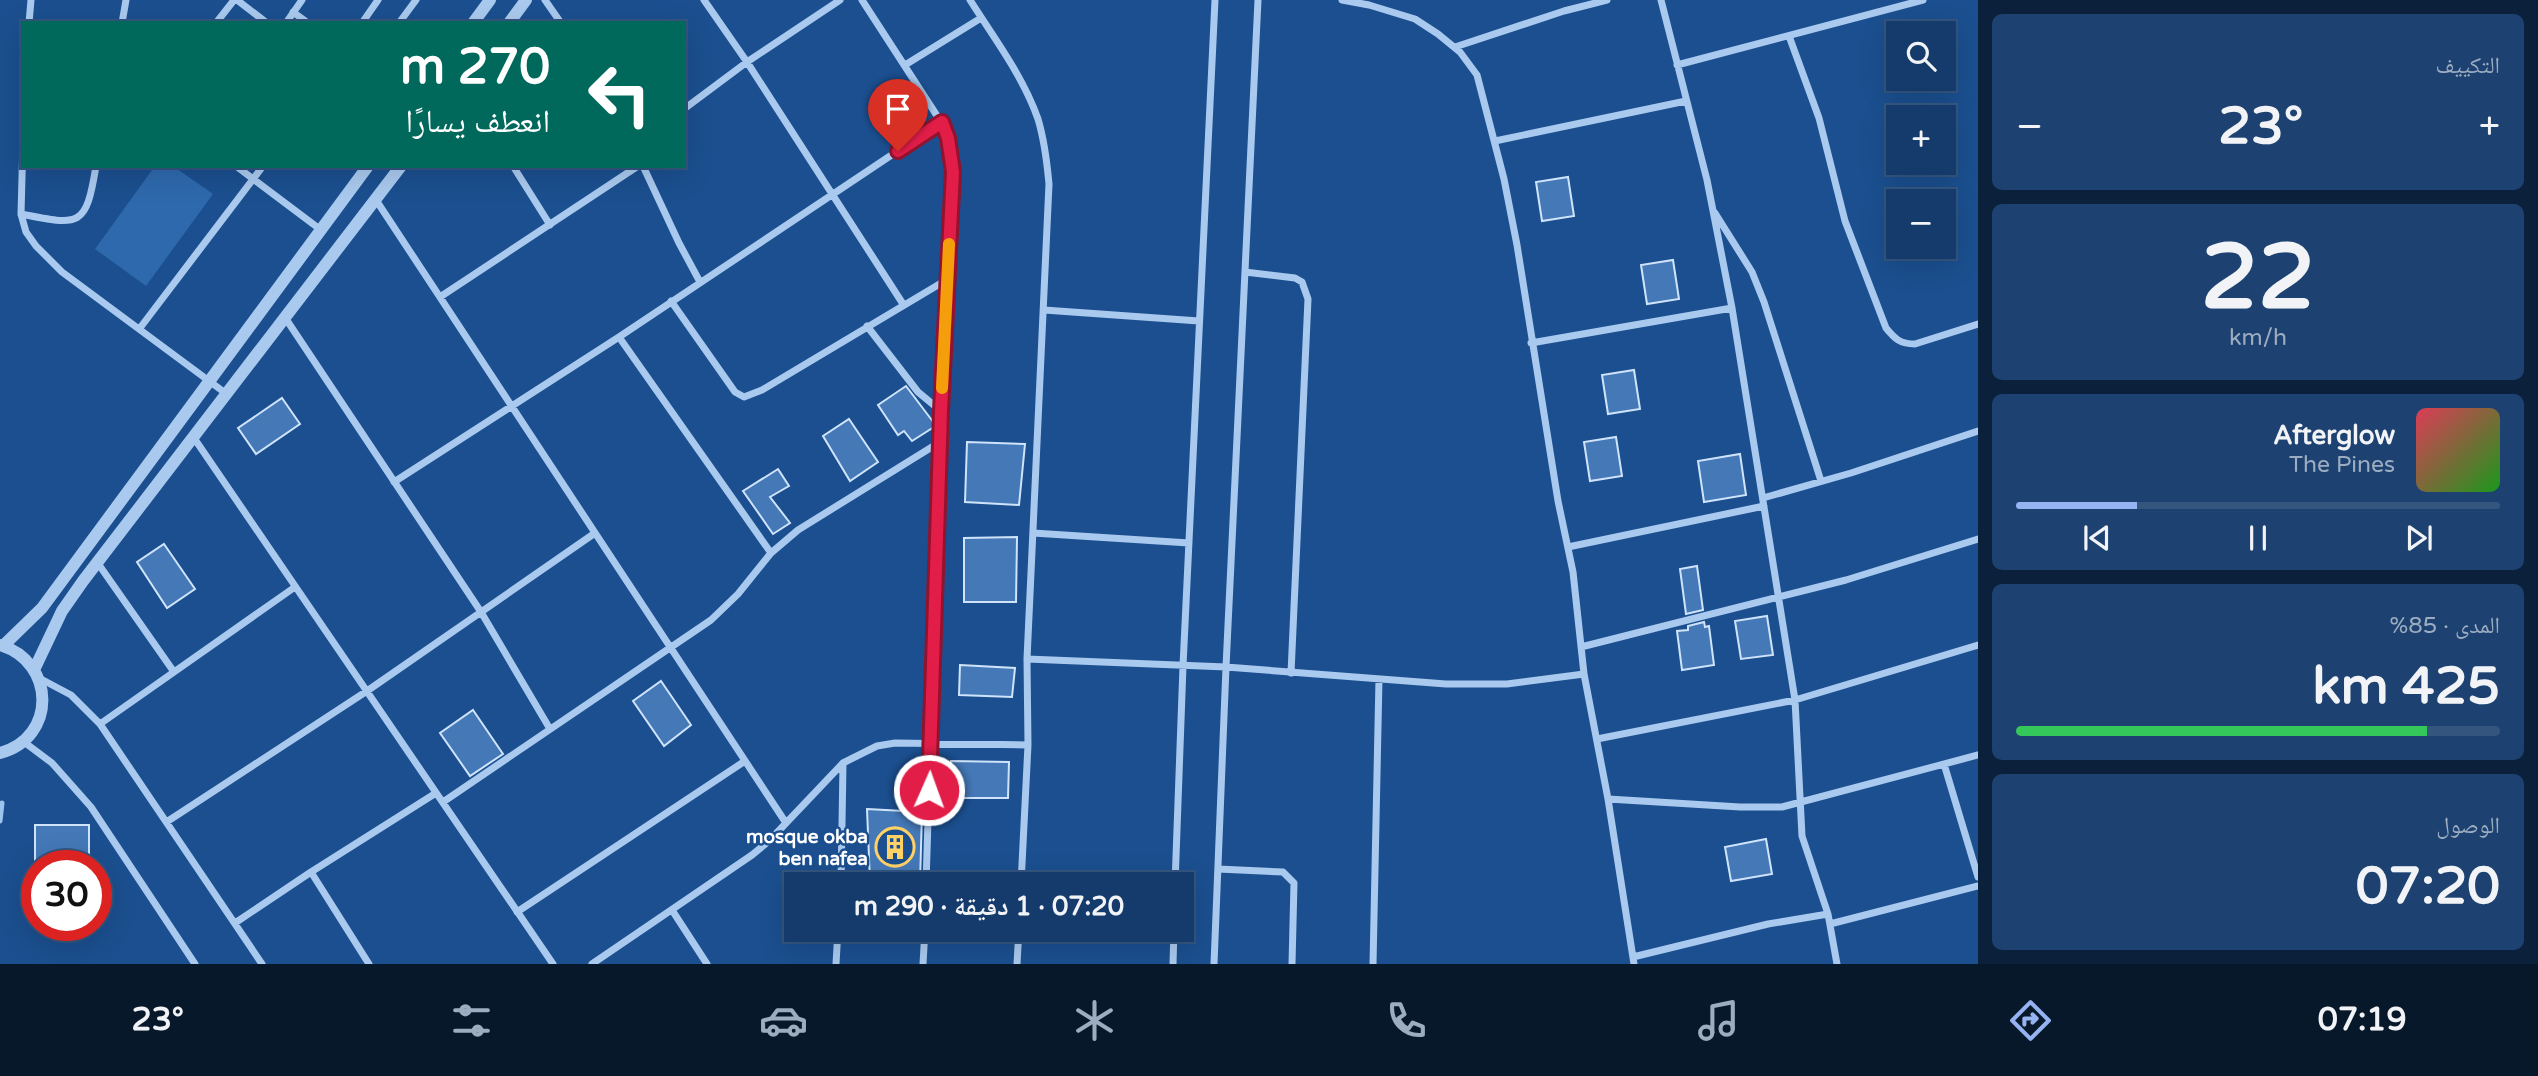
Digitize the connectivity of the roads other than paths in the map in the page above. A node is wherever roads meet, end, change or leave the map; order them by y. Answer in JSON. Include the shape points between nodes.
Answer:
{"nodes":[{"id":1,"x":31,"y":0,"type":"edge"},
{"id":2,"x":126,"y":0,"type":"edge"},
{"id":3,"x":235,"y":0,"type":"edge"},
{"id":4,"x":302,"y":0,"type":"edge"},
{"id":5,"x":378,"y":0,"type":"edge"},
{"id":6,"x":416,"y":0,"type":"edge"},
{"id":7,"x":490,"y":0,"type":"edge"},
{"id":8,"x":526,"y":0,"type":"edge"},
{"id":9,"x":545,"y":0,"type":"edge"},
{"id":10,"x":704,"y":0,"type":"edge"},
{"id":11,"x":840,"y":0,"type":"edge"},
{"id":12,"x":862,"y":0,"type":"edge"},
{"id":13,"x":970,"y":0,"type":"edge"},
{"id":14,"x":1215,"y":0,"type":"edge"},
{"id":15,"x":1258,"y":0,"type":"edge"},
{"id":16,"x":1342,"y":0,"type":"edge"},
{"id":17,"x":1607,"y":0,"type":"edge"},
{"id":18,"x":1661,"y":0,"type":"edge"},
{"id":19,"x":1923,"y":0,"type":"edge"},
{"id":20,"x":293,"y":12,"type":"junction"},
{"id":21,"x":981,"y":18,"type":"junction"},
{"id":22,"x":29,"y":21,"type":"edge"},
{"id":23,"x":122,"y":21,"type":"edge"},
{"id":24,"x":218,"y":21,"type":"edge"},
{"id":25,"x":264,"y":21,"type":"edge"},
{"id":26,"x":287,"y":21,"type":"edge"},
{"id":27,"x":305,"y":21,"type":"edge"},
{"id":28,"x":363,"y":21,"type":"edge"},
{"id":29,"x":400,"y":21,"type":"edge"},
{"id":30,"x":474,"y":21,"type":"edge"},
{"id":31,"x":510,"y":21,"type":"edge"},
{"id":32,"x":560,"y":21,"type":"edge"},
{"id":33,"x":1789,"y":36,"type":"junction"},
{"id":34,"x":1455,"y":47,"type":"junction"},
{"id":35,"x":747,"y":62,"type":"junction"},
{"id":36,"x":905,"y":65,"type":"junction"},
{"id":37,"x":1677,"y":65,"type":"junction"},
{"id":38,"x":1686,"y":101,"type":"junction"},
{"id":39,"x":686,"y":108,"type":"edge"},
{"id":40,"x":942,"y":122,"type":"junction"},
{"id":41,"x":1494,"y":141,"type":"junction"},
{"id":42,"x":22,"y":168,"type":"edge"},
{"id":43,"x":96,"y":168,"type":"edge"},
{"id":44,"x":239,"y":168,"type":"edge"},
{"id":45,"x":261,"y":168,"type":"edge"},
{"id":46,"x":367,"y":168,"type":"edge"},
{"id":47,"x":400,"y":168,"type":"edge"},
{"id":48,"x":514,"y":168,"type":"edge"},
{"id":49,"x":638,"y":168,"type":"edge"},
{"id":50,"x":642,"y":168,"type":"edge"},
{"id":51,"x":253,"y":179,"type":"junction"},
{"id":52,"x":832,"y":195,"type":"junction"},
{"id":53,"x":376,"y":200,"type":"junction"},
{"id":54,"x":1713,"y":209,"type":"junction"},
{"id":55,"x":21,"y":214,"type":"junction"},
{"id":56,"x":550,"y":225,"type":"junction"},
{"id":57,"x":321,"y":230,"type":"junction"},
{"id":58,"x":1245,"y":272,"type":"junction"},
{"id":59,"x":948,"y":279,"type":"junction"},
{"id":60,"x":700,"y":282,"type":"junction"},
{"id":61,"x":440,"y":297,"type":"junction"},
{"id":62,"x":671,"y":301,"type":"junction"},
{"id":63,"x":903,"y":304,"type":"junction"},
{"id":64,"x":1732,"y":308,"type":"junction"},
{"id":65,"x":1044,"y":310,"type":"junction"},
{"id":66,"x":286,"y":319,"type":"junction"},
{"id":67,"x":1199,"y":321,"type":"junction"},
{"id":68,"x":1978,"y":324,"type":"edge"},
{"id":69,"x":867,"y":326,"type":"junction"},
{"id":70,"x":140,"y":328,"type":"junction"},
{"id":71,"x":620,"y":337,"type":"junction"},
{"id":72,"x":1531,"y":343,"type":"junction"},
{"id":73,"x":210,"y":382,"type":"junction"},
{"id":74,"x":228,"y":395,"type":"junction"},
{"id":75,"x":512,"y":407,"type":"junction"},
{"id":76,"x":941,"y":411,"type":"junction"},
{"id":77,"x":1978,"y":431,"type":"edge"},
{"id":78,"x":194,"y":438,"type":"junction"},
{"id":79,"x":940,"y":442,"type":"junction"},
{"id":80,"x":1821,"y":481,"type":"junction"},
{"id":81,"x":394,"y":482,"type":"junction"},
{"id":82,"x":1764,"y":502,"type":"junction"},
{"id":83,"x":595,"y":533,"type":"junction"},
{"id":84,"x":1033,"y":533,"type":"junction"},
{"id":85,"x":1978,"y":539,"type":"edge"},
{"id":86,"x":1189,"y":542,"type":"junction"},
{"id":87,"x":1568,"y":547,"type":"junction"},
{"id":88,"x":771,"y":553,"type":"junction"},
{"id":89,"x":97,"y":562,"type":"junction"},
{"id":90,"x":295,"y":587,"type":"junction"},
{"id":91,"x":1778,"y":596,"type":"junction"},
{"id":92,"x":481,"y":612,"type":"junction"},
{"id":93,"x":1978,"y":645,"type":"edge"},
{"id":94,"x":1,"y":646,"type":"edge"},
{"id":95,"x":670,"y":647,"type":"junction"},
{"id":96,"x":1581,"y":647,"type":"junction"},
{"id":97,"x":1027,"y":659,"type":"junction"},
{"id":98,"x":1183,"y":666,"type":"junction"},
{"id":99,"x":1226,"y":667,"type":"junction"},
{"id":100,"x":174,"y":672,"type":"junction"},
{"id":101,"x":1292,"y":673,"type":"junction"},
{"id":102,"x":36,"y":674,"type":"junction"},
{"id":103,"x":1584,"y":674,"type":"junction"},
{"id":104,"x":1379,"y":679,"type":"junction"},
{"id":105,"x":367,"y":691,"type":"junction"},
{"id":106,"x":1795,"y":700,"type":"junction"},
{"id":107,"x":100,"y":724,"type":"junction"},
{"id":108,"x":550,"y":729,"type":"junction"},
{"id":109,"x":1597,"y":739,"type":"junction"},
{"id":110,"x":24,"y":742,"type":"junction"},
{"id":111,"x":930,"y":743,"type":"junction"},
{"id":112,"x":1028,"y":745,"type":"junction"},
{"id":113,"x":0,"y":754,"type":"edge"},
{"id":114,"x":1978,"y":755,"type":"edge"},
{"id":115,"x":745,"y":761,"type":"junction"},
{"id":116,"x":843,"y":763,"type":"junction"},
{"id":117,"x":1944,"y":765,"type":"junction"},
{"id":118,"x":436,"y":793,"type":"junction"},
{"id":119,"x":1608,"y":799,"type":"junction"},
{"id":120,"x":443,"y":802,"type":"junction"},
{"id":121,"x":1799,"y":804,"type":"junction"},
{"id":122,"x":168,"y":821,"type":"junction"},
{"id":123,"x":786,"y":824,"type":"junction"},
{"id":124,"x":1218,"y":869,"type":"junction"},
{"id":125,"x":311,"y":872,"type":"junction"},
{"id":126,"x":841,"y":872,"type":"edge"},
{"id":127,"x":926,"y":872,"type":"edge"},
{"id":128,"x":1022,"y":872,"type":"edge"},
{"id":129,"x":1175,"y":872,"type":"edge"},
{"id":130,"x":1978,"y":877,"type":"edge"},
{"id":131,"x":1978,"y":886,"type":"edge"},
{"id":132,"x":672,"y":910,"type":"junction"},
{"id":133,"x":517,"y":912,"type":"junction"},
{"id":134,"x":1828,"y":914,"type":"junction"},
{"id":135,"x":235,"y":923,"type":"junction"},
{"id":136,"x":1830,"y":923,"type":"junction"},
{"id":137,"x":837,"y":942,"type":"edge"},
{"id":138,"x":924,"y":942,"type":"edge"},
{"id":139,"x":1018,"y":942,"type":"edge"},
{"id":140,"x":1173,"y":942,"type":"edge"},
{"id":141,"x":1633,"y":961,"type":"edge"},
{"id":142,"x":195,"y":964,"type":"edge"},
{"id":143,"x":262,"y":964,"type":"edge"},
{"id":144,"x":369,"y":964,"type":"edge"},
{"id":145,"x":553,"y":964,"type":"edge"},
{"id":146,"x":592,"y":964,"type":"edge"},
{"id":147,"x":707,"y":964,"type":"edge"},
{"id":148,"x":836,"y":964,"type":"edge"},
{"id":149,"x":923,"y":964,"type":"edge"},
{"id":150,"x":1017,"y":964,"type":"edge"},
{"id":151,"x":1172,"y":964,"type":"edge"},
{"id":152,"x":1214,"y":964,"type":"edge"},
{"id":153,"x":1292,"y":964,"type":"edge"},
{"id":154,"x":1373,"y":964,"type":"edge"},
{"id":155,"x":1837,"y":964,"type":"edge"}],
"edges":[{"from":1,"to":22,"type":"street"},
{"from":2,"to":23,"type":"street"},
{"from":3,"to":24,"type":"street"},
{"from":3,"to":25,"type":"street"},
{"from":4,"to":20,"type":"street"},
{"from":5,"to":28,"type":"street"},
{"from":6,"to":29,"type":"street"},
{"from":7,"to":30,"type":"street"},
{"from":8,"to":31,"type":"street"},
{"from":9,"to":32,"type":"street"},
{"from":10,"to":35,"type":"street"},
{"from":11,"to":35,"type":"street"},
{"from":12,"to":36,"type":"street"},
{"from":13,"to":21,"type":"street"},
{"from":14,"to":67,"type":"street"},
{"from":15,"to":58,"type":"street"},
{"from":16,"to":34,"type":"street","via":[[1415,19]]},
{"from":17,"to":34,"type":"street"},
{"from":18,"to":37,"type":"street"},
{"from":19,"to":33,"type":"street"},
{"from":20,"to":26,"type":"street"},
{"from":20,"to":27,"type":"street"},
{"from":21,"to":36,"type":"street"},
{"from":21,"to":65,"type":"street","via":[[1023,84],[1039,122],[1049,184]]},
{"from":33,"to":37,"type":"street"},
{"from":33,"to":68,"type":"street","via":[[1819,118],[1845,221],[1886,328],[1896,340],[1915,344]]},
{"from":34,"to":41,"type":"street","via":[[1477,75]]},
{"from":35,"to":39,"type":"street"},
{"from":35,"to":52,"type":"street"},
{"from":36,"to":40,"type":"street"},
{"from":37,"to":38,"type":"street"},
{"from":38,"to":41,"type":"street"},
{"from":38,"to":54,"type":"street"},
{"from":40,"to":52,"type":"street"},
{"from":40,"to":59,"type":"street","via":[[953,172]]},
{"from":41,"to":72,"type":"street","via":[[1517,244]]},
{"from":42,"to":55,"type":"street"},
{"from":43,"to":55,"type":"street","via":[[89,204],[82,215],[64,220]]},
{"from":44,"to":51,"type":"street"},
{"from":45,"to":51,"type":"street"},
{"from":46,"to":57,"type":"street"},
{"from":47,"to":53,"type":"street"},
{"from":48,"to":56,"type":"street"},
{"from":49,"to":56,"type":"street"},
{"from":50,"to":60,"type":"street"},
{"from":51,"to":57,"type":"street"},
{"from":51,"to":70,"type":"street"},
{"from":52,"to":60,"type":"street"},
{"from":52,"to":63,"type":"street"},
{"from":53,"to":61,"type":"street"},
{"from":53,"to":66,"type":"street"},
{"from":54,"to":64,"type":"street"},
{"from":54,"to":80,"type":"street","via":[[1760,292]]},
{"from":55,"to":70,"type":"street","via":[[26,232],[56,266]]},
{"from":56,"to":61,"type":"street"},
{"from":57,"to":73,"type":"street"},
{"from":58,"to":99,"type":"street"},
{"from":58,"to":101,"type":"street","via":[[1295,278],[1302,282],[1308,299]]},
{"from":59,"to":63,"type":"street"},
{"from":59,"to":76,"type":"street"},
{"from":60,"to":62,"type":"street"},
{"from":61,"to":75,"type":"street"},
{"from":62,"to":69,"type":"street","via":[[735,392],[744,397]]},
{"from":62,"to":71,"type":"street"},
{"from":63,"to":69,"type":"street"},
{"from":64,"to":72,"type":"street"},
{"from":64,"to":82,"type":"street"},
{"from":65,"to":67,"type":"street"},
{"from":65,"to":84,"type":"street"},
{"from":66,"to":74,"type":"street"},
{"from":66,"to":81,"type":"street"},
{"from":67,"to":86,"type":"street"},
{"from":69,"to":76,"type":"street","via":[[918,392]]},
{"from":70,"to":73,"type":"street"},
{"from":71,"to":75,"type":"street"},
{"from":71,"to":88,"type":"street"},
{"from":72,"to":87,"type":"street"},
{"from":73,"to":74,"type":"street"},
{"from":73,"to":94,"type":"street","via":[[42,608]]},
{"from":74,"to":78,"type":"street"},
{"from":75,"to":81,"type":"street"},
{"from":75,"to":83,"type":"street"},
{"from":76,"to":79,"type":"street"},
{"from":77,"to":80,"type":"street"},
{"from":78,"to":89,"type":"street"},
{"from":78,"to":90,"type":"street"},
{"from":79,"to":88,"type":"street","via":[[799,530]]},
{"from":79,"to":111,"type":"street"},
{"from":80,"to":82,"type":"street"},
{"from":81,"to":92,"type":"street"},
{"from":82,"to":87,"type":"street"},
{"from":82,"to":91,"type":"street"},
{"from":83,"to":92,"type":"street"},
{"from":83,"to":95,"type":"street"},
{"from":84,"to":86,"type":"street"},
{"from":84,"to":97,"type":"street"},
{"from":85,"to":91,"type":"street"},
{"from":86,"to":98,"type":"street"},
{"from":87,"to":96,"type":"street"},
{"from":88,"to":95,"type":"street","via":[[726,607]]},
{"from":89,"to":100,"type":"street"},
{"from":89,"to":102,"type":"street","via":[[62,611]]},
{"from":90,"to":100,"type":"street"},
{"from":90,"to":105,"type":"street"},
{"from":91,"to":96,"type":"street"},
{"from":91,"to":106,"type":"street"},
{"from":92,"to":105,"type":"street"},
{"from":92,"to":108,"type":"street"},
{"from":93,"to":106,"type":"street"},
{"from":94,"to":102,"type":"street","via":[[18,653]]},
{"from":95,"to":108,"type":"street"},
{"from":95,"to":115,"type":"street"},
{"from":96,"to":103,"type":"street"},
{"from":97,"to":98,"type":"street"},
{"from":97,"to":112,"type":"street"},
{"from":98,"to":99,"type":"street"},
{"from":98,"to":129,"type":"street"},
{"from":99,"to":101,"type":"street"},
{"from":99,"to":124,"type":"street"},
{"from":100,"to":107,"type":"street"},
{"from":101,"to":104,"type":"street"},
{"from":102,"to":107,"type":"street","via":[[71,695]]},
{"from":102,"to":110,"type":"street","via":[[43,695],[41,712]]},
{"from":103,"to":104,"type":"street","via":[[1507,684]]},
{"from":103,"to":109,"type":"street"},
{"from":104,"to":154,"type":"street"},
{"from":105,"to":118,"type":"street"},
{"from":105,"to":122,"type":"street"},
{"from":106,"to":109,"type":"street"},
{"from":106,"to":121,"type":"street"},
{"from":107,"to":122,"type":"street"},
{"from":108,"to":120,"type":"street"},
{"from":109,"to":119,"type":"street"},
{"from":110,"to":113,"type":"street"},
{"from":110,"to":142,"type":"street","via":[[52,763],[91,807]]},
{"from":111,"to":112,"type":"street"},
{"from":111,"to":116,"type":"street","via":[[877,746]]},
{"from":111,"to":127,"type":"street"},
{"from":112,"to":128,"type":"street"},
{"from":114,"to":117,"type":"street"},
{"from":115,"to":123,"type":"street"},
{"from":115,"to":133,"type":"street"},
{"from":116,"to":123,"type":"street"},
{"from":116,"to":126,"type":"street"},
{"from":117,"to":121,"type":"street"},
{"from":117,"to":130,"type":"street"},
{"from":118,"to":120,"type":"street"},
{"from":118,"to":125,"type":"street"},
{"from":119,"to":121,"type":"street","via":[[1740,807]]},
{"from":119,"to":141,"type":"street"},
{"from":120,"to":133,"type":"street"},
{"from":121,"to":134,"type":"street","via":[[1802,836]]},
{"from":122,"to":135,"type":"street"},
{"from":123,"to":132,"type":"street","via":[[752,855]]},
{"from":124,"to":152,"type":"street"},
{"from":124,"to":153,"type":"street","via":[[1283,872],[1290,877],[1294,883]]},
{"from":125,"to":135,"type":"street"},
{"from":125,"to":144,"type":"street"},
{"from":131,"to":136,"type":"street"},
{"from":132,"to":146,"type":"street"},
{"from":132,"to":147,"type":"street"},
{"from":133,"to":145,"type":"street"},
{"from":134,"to":136,"type":"street"},
{"from":134,"to":141,"type":"street","via":[[1768,924]]},
{"from":135,"to":143,"type":"street"},
{"from":136,"to":155,"type":"street"},
{"from":137,"to":148,"type":"street"},
{"from":138,"to":149,"type":"street"},
{"from":139,"to":150,"type":"street"},
{"from":140,"to":151,"type":"street"}]}
